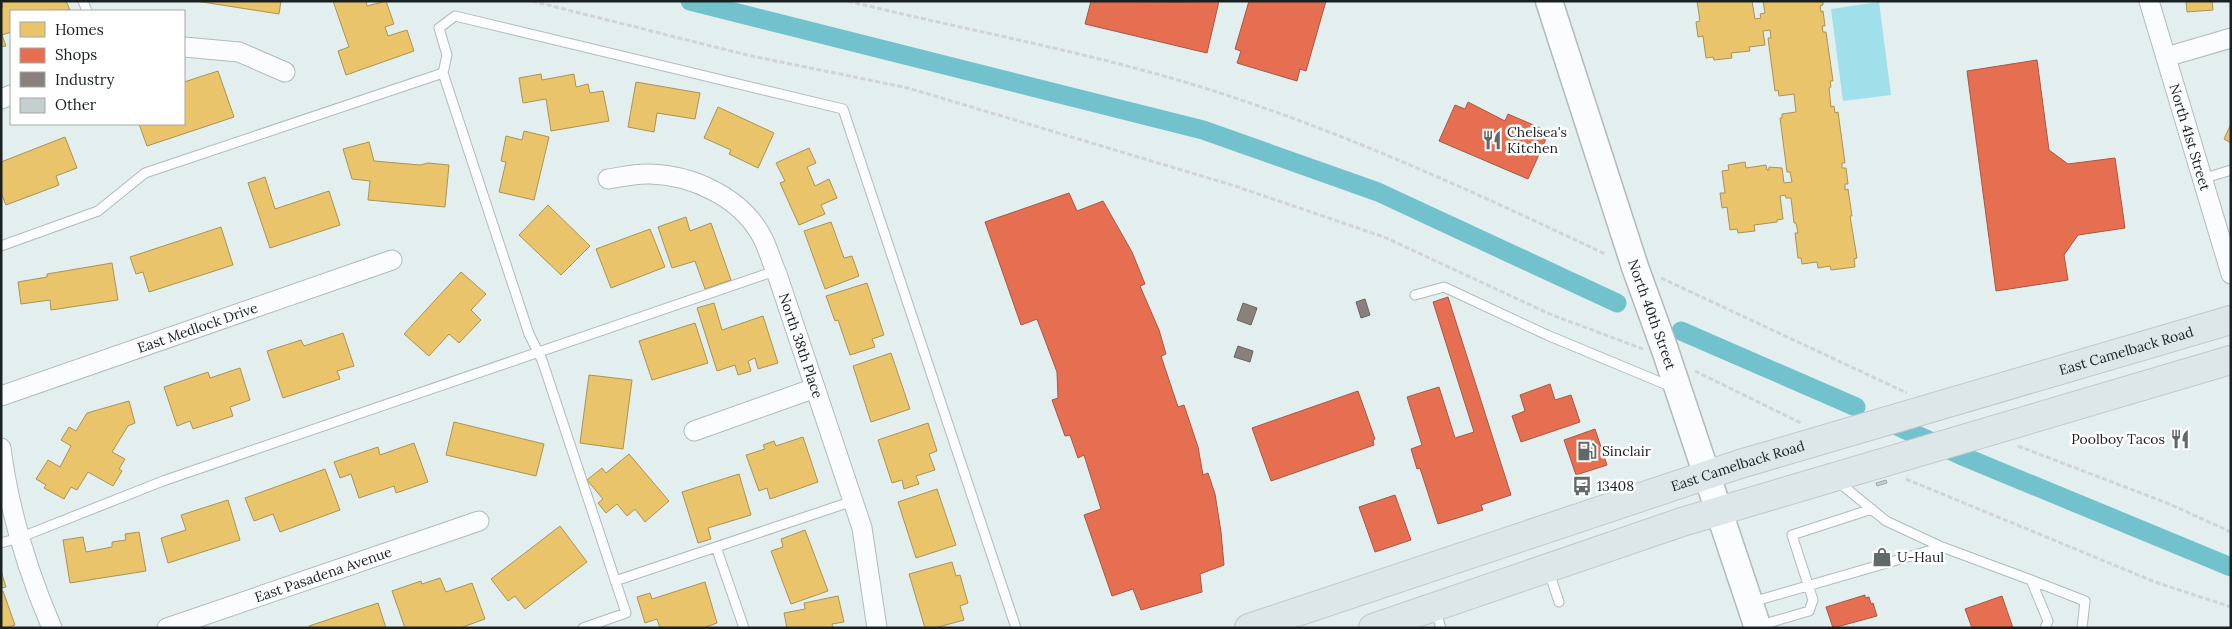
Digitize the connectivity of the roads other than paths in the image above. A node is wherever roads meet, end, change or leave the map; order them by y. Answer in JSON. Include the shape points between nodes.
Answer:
{"nodes":[{"id":1,"x":1549,"y":1,"type":"edge"},
{"id":2,"x":2149,"y":1,"type":"edge"},
{"id":3,"x":2231,"y":38,"type":"edge"},
{"id":4,"x":185,"y":47,"type":"edge"},
{"id":5,"x":2166,"y":56,"type":"junction"},
{"id":6,"x":285,"y":72,"type":"dead end"},
{"id":7,"x":443,"y":73,"type":"junction"},
{"id":8,"x":2231,"y":170,"type":"edge"},
{"id":9,"x":608,"y":179,"type":"dead end"},
{"id":10,"x":2202,"y":179,"type":"junction"},
{"id":11,"x":1,"y":246,"type":"edge"},
{"id":12,"x":392,"y":260,"type":"dead end"},
{"id":13,"x":775,"y":271,"type":"junction"},
{"id":14,"x":2231,"y":274,"type":"edge"},
{"id":15,"x":1414,"y":295,"type":"dead end"},
{"id":16,"x":2231,"y":320,"type":"edge"},
{"id":17,"x":538,"y":353,"type":"junction"},
{"id":18,"x":2231,"y":360,"type":"edge"},
{"id":19,"x":815,"y":388,"type":"junction"},
{"id":20,"x":1678,"y":389,"type":"junction"},
{"id":21,"x":1,"y":396,"type":"edge"},
{"id":22,"x":694,"y":431,"type":"dead end"},
{"id":23,"x":1,"y":448,"type":"edge"},
{"id":24,"x":1706,"y":474,"type":"junction"},
{"id":25,"x":1832,"y":477,"type":"junction"},
{"id":26,"x":853,"y":501,"type":"junction"},
{"id":27,"x":1872,"y":509,"type":"junction"},
{"id":28,"x":1719,"y":511,"type":"junction"},
{"id":29,"x":479,"y":521,"type":"dead end"},
{"id":30,"x":10,"y":540,"type":"edge"},
{"id":31,"x":716,"y":547,"type":"junction"},
{"id":32,"x":1942,"y":547,"type":"junction"},
{"id":33,"x":1548,"y":568,"type":"junction"},
{"id":34,"x":2031,"y":580,"type":"junction"},
{"id":35,"x":615,"y":581,"type":"junction"},
{"id":36,"x":1808,"y":586,"type":"junction"},
{"id":37,"x":1559,"y":602,"type":"dead end"},
{"id":38,"x":1438,"y":617,"type":"edge"},
{"id":39,"x":1755,"y":619,"type":"edge"},
{"id":40,"x":1380,"y":627,"type":"edge"},
{"id":41,"x":52,"y":628,"type":"edge"},
{"id":42,"x":167,"y":628,"type":"edge"},
{"id":43,"x":583,"y":628,"type":"edge"},
{"id":44,"x":744,"y":628,"type":"edge"},
{"id":45,"x":877,"y":628,"type":"edge"},
{"id":46,"x":1016,"y":628,"type":"edge"},
{"id":47,"x":1249,"y":628,"type":"edge"},
{"id":48,"x":2045,"y":628,"type":"edge"},
{"id":49,"x":2082,"y":628,"type":"edge"}],
"edges":[{"from":1,"to":20,"type":"main road","name":"North 40th Street","via":[[1649,278],[1665,350]]},
{"from":2,"to":5,"type":"street","name":"North 41st Street"},
{"from":3,"to":5,"type":"street"},
{"from":4,"to":6,"type":"street","via":[[238,52]]},
{"from":5,"to":10,"type":"street","name":"North 41st Street"},
{"from":7,"to":11,"type":"lane","via":[[144,174],[98,212]]},
{"from":7,"to":17,"type":"lane"},
{"from":7,"to":46,"type":"lane","via":[[447,56],[439,28],[455,16],[843,109]]},
{"from":8,"to":10,"type":"lane"},
{"from":9,"to":13,"type":"street","name":"North 38th Place","via":[[651,174],[711,188],[744,213],[760,233]]},
{"from":10,"to":14,"type":"street","name":"North 41st Street"},
{"from":12,"to":21,"type":"street","name":"East Medlock Drive"},
{"from":13,"to":17,"type":"lane"},
{"from":13,"to":19,"type":"street","name":"North 38th Place"},
{"from":15,"to":20,"type":"lane","via":[[1444,287],[1547,335]]},
{"from":16,"to":24,"type":"main road","name":"East Camelback Road","via":[[1912,404],[1850,431]]},
{"from":17,"to":30,"type":"lane","via":[[163,481]]},
{"from":17,"to":35,"type":"lane"},
{"from":18,"to":25,"type":"main road","via":[[1977,435],[1904,465]]},
{"from":19,"to":22,"type":"street"},
{"from":19,"to":26,"type":"street","name":"North 38th Place"},
{"from":20,"to":24,"type":"main road","name":"North 40th Street"},
{"from":23,"to":30,"type":"street"},
{"from":24,"to":28,"type":"main road","name":"North 40th Street"},
{"from":24,"to":47,"type":"main road","name":"East Camelback Road"},
{"from":25,"to":27,"type":"lane"},
{"from":25,"to":28,"type":"main road"},
{"from":26,"to":31,"type":"lane"},
{"from":26,"to":45,"type":"street","name":"North 38th Place","via":[[862,528]]},
{"from":27,"to":32,"type":"lane","via":[[1886,521]]},
{"from":27,"to":36,"type":"lane","via":[[1792,535]]},
{"from":28,"to":33,"type":"main road"},
{"from":28,"to":39,"type":"main road","name":"North 40th Street"},
{"from":29,"to":42,"type":"street","name":"East Pasadena Avenue"},
{"from":30,"to":41,"type":"street"},
{"from":31,"to":35,"type":"lane"},
{"from":31,"to":44,"type":"lane"},
{"from":32,"to":34,"type":"lane"},
{"from":32,"to":36,"type":"lane"},
{"from":33,"to":37,"type":"lane"},
{"from":33,"to":38,"type":"main road"},
{"from":34,"to":48,"type":"lane","via":[[2048,621]]},
{"from":34,"to":49,"type":"lane","via":[[2085,601]]},
{"from":35,"to":43,"type":"lane","via":[[626,613]]},
{"from":36,"to":39,"type":"lane"},
{"from":36,"to":39,"type":"lane","via":[[1814,600],[1809,611]]},
{"from":38,"to":40,"type":"main road"}]}
